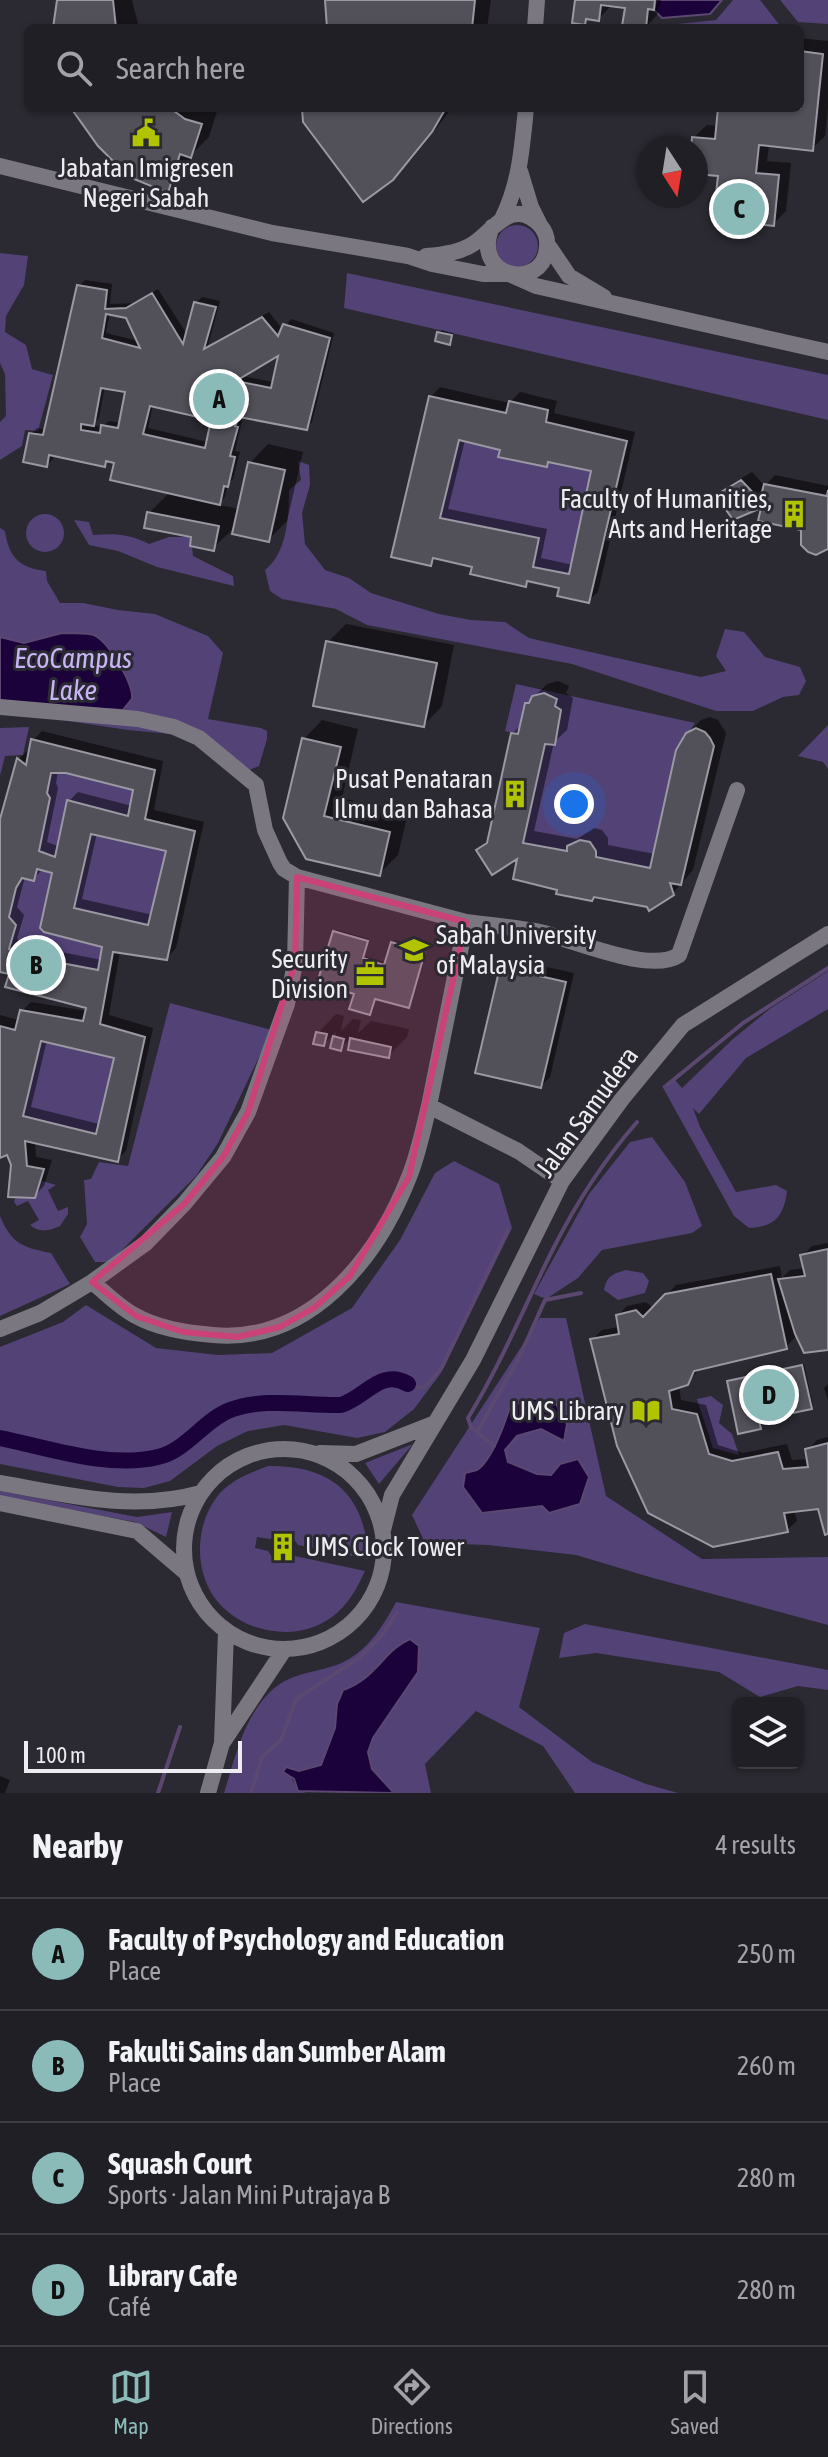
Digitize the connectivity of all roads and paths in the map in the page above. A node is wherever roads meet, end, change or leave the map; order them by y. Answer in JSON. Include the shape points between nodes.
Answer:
{"nodes":[{"id":1,"x":537,"y":0,"type":"edge"},
{"id":2,"x":535,"y":24,"type":"edge"},
{"id":3,"x":526,"y":112,"type":"edge"},
{"id":4,"x":0,"y":166,"type":"edge"},
{"id":5,"x":520,"y":169,"type":"junction"},
{"id":6,"x":497,"y":223,"type":"junction"},
{"id":7,"x":539,"y":223,"type":"junction"},
{"id":8,"x":548,"y":245,"type":"junction"},
{"id":9,"x":408,"y":256,"type":"junction"},
{"id":10,"x":509,"y":274,"type":"junction"},
{"id":11,"x":612,"y":302,"type":"junction"},
{"id":12,"x":828,"y":352,"type":"edge"},
{"id":13,"x":0,"y":707,"type":"edge"},
{"id":14,"x":737,"y":790,"type":"dead end"},
{"id":15,"x":297,"y":877,"type":"junction"},
{"id":16,"x":466,"y":922,"type":"junction"},
{"id":17,"x":828,"y":934,"type":"edge"},
{"id":18,"x":429,"y":1106,"type":"junction"},
{"id":19,"x":562,"y":1181,"type":"junction"},
{"id":20,"x":92,"y":1282,"type":"junction"},
{"id":21,"x":0,"y":1329,"type":"edge"},
{"id":22,"x":433,"y":1424,"type":"junction"},
{"id":23,"x":311,"y":1453,"type":"junction"},
{"id":24,"x":0,"y":1483,"type":"edge"},
{"id":25,"x":201,"y":1493,"type":"junction"},
{"id":26,"x":0,"y":1503,"type":"edge"},
{"id":27,"x":383,"y":1530,"type":"junction"},
{"id":28,"x":185,"y":1572,"type":"junction"},
{"id":29,"x":226,"y":1632,"type":"junction"},
{"id":30,"x":284,"y":1650,"type":"junction"},
{"id":31,"x":222,"y":1743,"type":"junction"},
{"id":32,"x":208,"y":1793,"type":"edge"}],
"edges":[{"from":1,"to":2,"type":"street"},
{"from":3,"to":5,"type":"street"},
{"from":4,"to":9,"type":"street","via":[[272,233]]},
{"from":5,"to":6,"type":"street"},
{"from":5,"to":7,"type":"street"},
{"from":6,"to":7,"type":"street","via":[[517,214]]},
{"from":6,"to":9,"type":"street","via":[[472,245],[445,255]]},
{"from":6,"to":10,"type":"street","via":[[488,237],[488,253]]},
{"from":7,"to":8,"type":"street"},
{"from":8,"to":10,"type":"street","via":[[539,266],[525,274]]},
{"from":8,"to":11,"type":"street","via":[[569,276]]},
{"from":9,"to":10,"type":"street","via":[[483,274]]},
{"from":10,"to":11,"type":"street","via":[[536,286]]},
{"from":11,"to":12,"type":"street"},
{"from":13,"to":15,"type":"street","via":[[138,719],[199,738],[256,785],[265,830],[284,869]]},
{"from":14,"to":16,"type":"street","via":[[679,955],[670,961],[636,961],[536,932]]},
{"from":15,"to":16,"type":"street"},
{"from":15,"to":20,"type":"street","via":[[292,977],[248,1112],[223,1157],[184,1204],[146,1243]]},
{"from":16,"to":18,"type":"street"},
{"from":17,"to":19,"type":"street","name":"Jalan Samudera","via":[[683,1025]]},
{"from":18,"to":19,"type":"street","via":[[518,1151]]},
{"from":18,"to":20,"type":"street","via":[[409,1177],[384,1227],[350,1276],[314,1308],[280,1327],[237,1337],[183,1332],[136,1316]]},
{"from":19,"to":22,"type":"street","name":"Jalan Samudera","via":[[473,1360]]},
{"from":20,"to":21,"type":"street"},
{"from":22,"to":23,"type":"street","via":[[356,1454]]},
{"from":22,"to":27,"type":"street","name":"Jalan Samudera","via":[[392,1495]]},
{"from":23,"to":25,"type":"street","via":[[261,1451],[217,1474]]},
{"from":23,"to":27,"type":"street","via":[[334,1462],[359,1482]]},
{"from":24,"to":25,"type":"street","via":[[135,1504]]},
{"from":25,"to":28,"type":"street","via":[[188,1517]]},
{"from":26,"to":28,"type":"street","via":[[137,1531]]},
{"from":27,"to":30,"type":"street","via":[[381,1578],[354,1621],[334,1637]]},
{"from":28,"to":29,"type":"street","via":[[200,1606]]},
{"from":29,"to":30,"type":"street","via":[[254,1645]]},
{"from":29,"to":31,"type":"street"},
{"from":30,"to":31,"type":"street"},
{"from":31,"to":32,"type":"street"}]}
